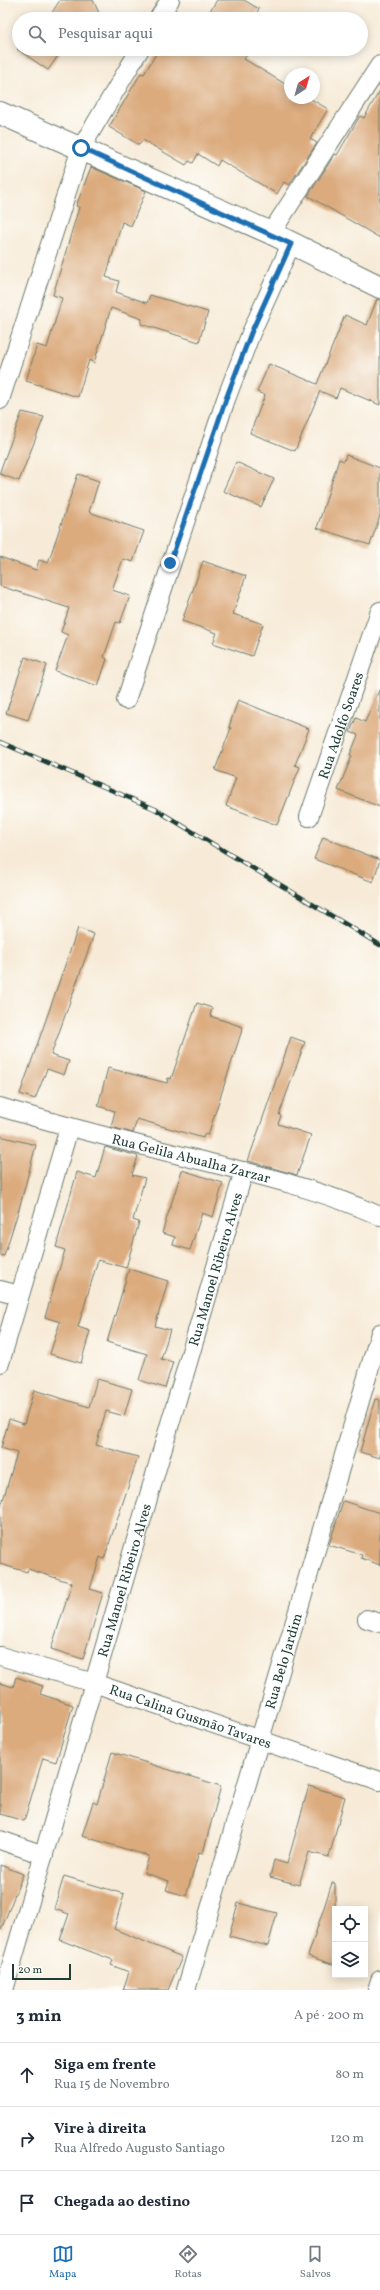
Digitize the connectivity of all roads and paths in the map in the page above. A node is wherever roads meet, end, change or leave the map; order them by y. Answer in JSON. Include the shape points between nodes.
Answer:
{"nodes":[{"id":1,"x":170,"y":0,"type":"edge"},
{"id":2,"x":162,"y":12,"type":"edge"},
{"id":3,"x":136,"y":56,"type":"edge"},
{"id":4,"x":380,"y":65,"type":"edge"},
{"id":5,"x":0,"y":113,"type":"edge"},
{"id":6,"x":81,"y":148,"type":"junction"},
{"id":7,"x":271,"y":234,"type":"junction"},
{"id":8,"x":291,"y":244,"type":"junction"},
{"id":9,"x":380,"y":287,"type":"edge"},
{"id":10,"x":0,"y":400,"type":"edge"},
{"id":11,"x":380,"y":611,"type":"edge"},
{"id":12,"x":126,"y":700,"type":"dead end"},
{"id":13,"x":309,"y":817,"type":"dead end"},
{"id":14,"x":0,"y":1107,"type":"edge"},
{"id":15,"x":69,"y":1128,"type":"junction"},
{"id":16,"x":244,"y":1171,"type":"junction"},
{"id":17,"x":380,"y":1216,"type":"edge"},
{"id":18,"x":0,"y":1290,"type":"edge"},
{"id":19,"x":19,"y":1295,"type":"junction"},
{"id":20,"x":380,"y":1333,"type":"edge"},
{"id":21,"x":0,"y":1363,"type":"edge"},
{"id":22,"x":0,"y":1656,"type":"edge"},
{"id":23,"x":94,"y":1683,"type":"junction"},
{"id":24,"x":260,"y":1741,"type":"junction"},
{"id":25,"x":380,"y":1781,"type":"edge"},
{"id":26,"x":0,"y":1840,"type":"edge"},
{"id":27,"x":44,"y":1855,"type":"junction"},
{"id":28,"x":380,"y":1980,"type":"edge"},
{"id":29,"x":4,"y":1990,"type":"edge"},
{"id":30,"x":186,"y":1990,"type":"edge"},
{"id":31,"x":377,"y":1990,"type":"edge"}],
"edges":[{"from":1,"to":2,"type":"street"},
{"from":3,"to":6,"type":"street"},
{"from":4,"to":7,"type":"street"},
{"from":5,"to":6,"type":"main road"},
{"from":6,"to":7,"type":"main road"},
{"from":6,"to":10,"type":"street"},
{"from":7,"to":8,"type":"main road"},
{"from":8,"to":9,"type":"main road"},
{"from":8,"to":12,"type":"street","via":[[251,333],[226,399]]},
{"from":11,"to":13,"type":"street","name":"Rua Adolfo Soares"},
{"from":14,"to":15,"type":"street","name":"Rua Gelila Abualha Zarzar"},
{"from":15,"to":16,"type":"street","name":"Rua Gelila Abualha Zarzar"},
{"from":15,"to":19,"type":"street"},
{"from":16,"to":17,"type":"street","name":"Rua Gelila Abualha Zarzar","via":[[326,1195]]},
{"from":16,"to":23,"type":"street","name":"Rua Manoel Ribeiro Alves"},
{"from":18,"to":19,"type":"street"},
{"from":19,"to":21,"type":"street"},
{"from":20,"to":24,"type":"street","name":"Rua Belo Jardim"},
{"from":22,"to":23,"type":"street","name":"Rua Calina Gusmão Tavares"},
{"from":23,"to":24,"type":"street","name":"Rua Calina Gusmão Tavares"},
{"from":23,"to":27,"type":"street","name":"Rua Manoel Ribeiro Alves"},
{"from":24,"to":25,"type":"street","name":"Rua Calina Gusmão Tavares"},
{"from":24,"to":30,"type":"street","name":"Rua Belo Jardim"},
{"from":26,"to":27,"type":"street"},
{"from":27,"to":29,"type":"street","name":"Rua Manoel Ribeiro Alves"},
{"from":28,"to":31,"type":"street"}]}
